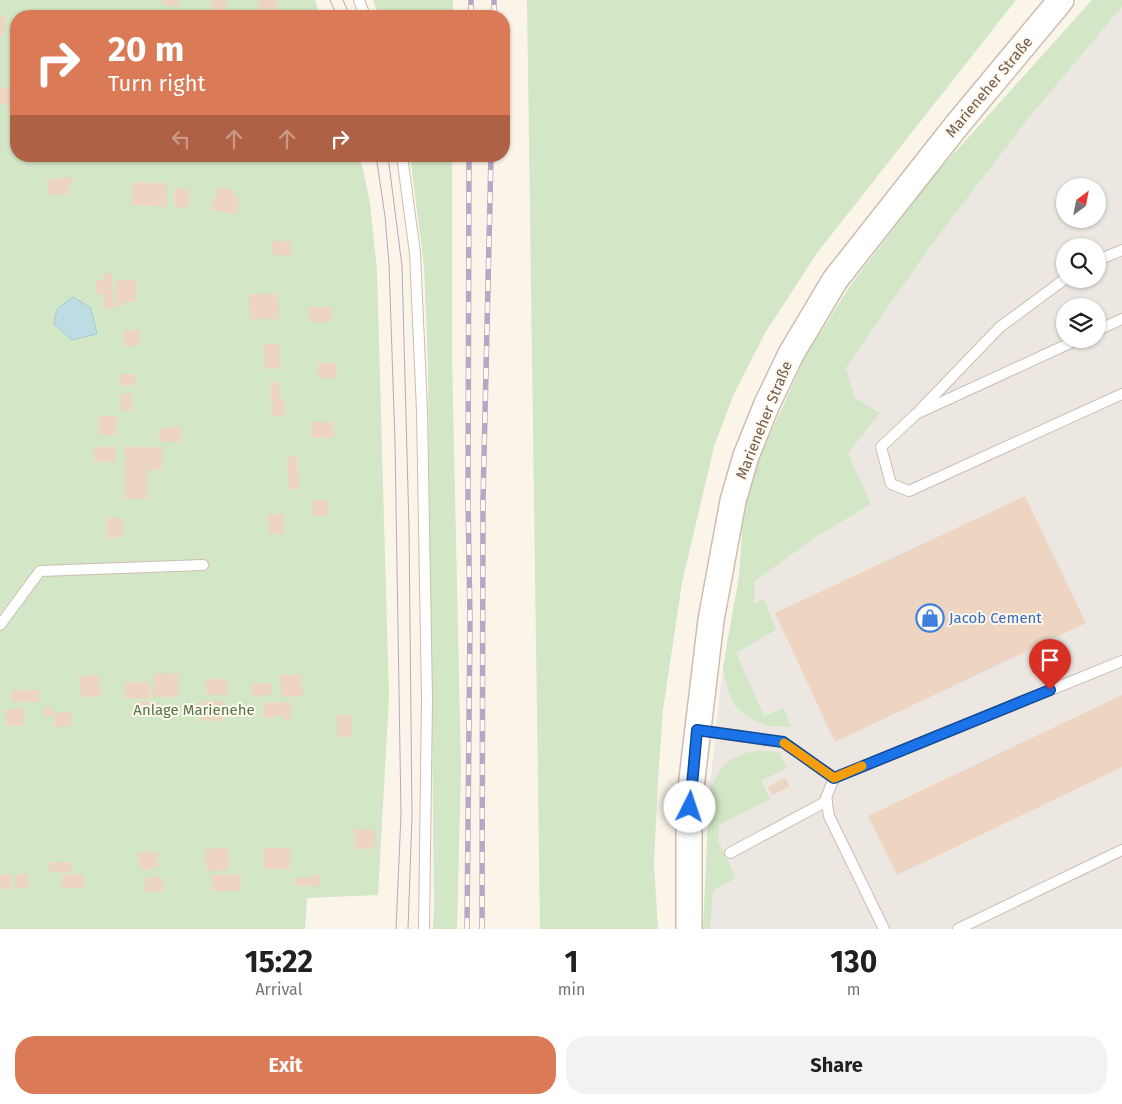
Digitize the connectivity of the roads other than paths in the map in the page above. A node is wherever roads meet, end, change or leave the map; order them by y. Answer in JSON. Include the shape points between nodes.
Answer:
{"nodes":[{"id":1,"x":1061,"y":0,"type":"edge"},
{"id":2,"x":403,"y":162,"type":"edge"},
{"id":3,"x":1122,"y":250,"type":"edge"},
{"id":4,"x":1106,"y":257,"type":"edge"},
{"id":5,"x":1056,"y":286,"type":"edge"},
{"id":6,"x":1122,"y":319,"type":"edge"},
{"id":7,"x":1106,"y":326,"type":"edge"},
{"id":8,"x":1059,"y":348,"type":"edge"},
{"id":9,"x":1122,"y":394,"type":"edge"},
{"id":10,"x":916,"y":414,"type":"junction"},
{"id":11,"x":204,"y":565,"type":"dead end"},
{"id":12,"x":0,"y":625,"type":"edge"},
{"id":13,"x":1122,"y":661,"type":"edge"},
{"id":14,"x":697,"y":730,"type":"junction"},
{"id":15,"x":834,"y":778,"type":"junction"},
{"id":16,"x":826,"y":801,"type":"junction"},
{"id":17,"x":1122,"y":850,"type":"edge"},
{"id":18,"x":730,"y":853,"type":"dead end"},
{"id":19,"x":424,"y":929,"type":"edge"},
{"id":20,"x":689,"y":929,"type":"edge"},
{"id":21,"x":884,"y":929,"type":"edge"},
{"id":22,"x":958,"y":929,"type":"edge"}],
"edges":[{"from":1,"to":14,"type":"street","name":"Marieneher Straße","via":[[835,280],[791,354],[746,456],[733,501],[711,620]]},
{"from":2,"to":19,"type":"lane","via":[[415,253],[422,410],[427,699]]},
{"from":3,"to":4,"type":"lane"},
{"from":5,"to":10,"type":"lane","via":[[1000,328]]},
{"from":6,"to":7,"type":"lane"},
{"from":8,"to":10,"type":"lane"},
{"from":9,"to":10,"type":"lane","via":[[909,491],[891,484],[881,447]]},
{"from":11,"to":12,"type":"lane","via":[[40,571]]},
{"from":13,"to":15,"type":"lane"},
{"from":14,"to":15,"type":"lane","via":[[783,742]]},
{"from":14,"to":20,"type":"street","name":"Marieneher Straße","via":[[689,822]]},
{"from":15,"to":16,"type":"lane"},
{"from":16,"to":18,"type":"lane"},
{"from":16,"to":21,"type":"lane","via":[[829,816]]},
{"from":17,"to":22,"type":"lane"}]}
